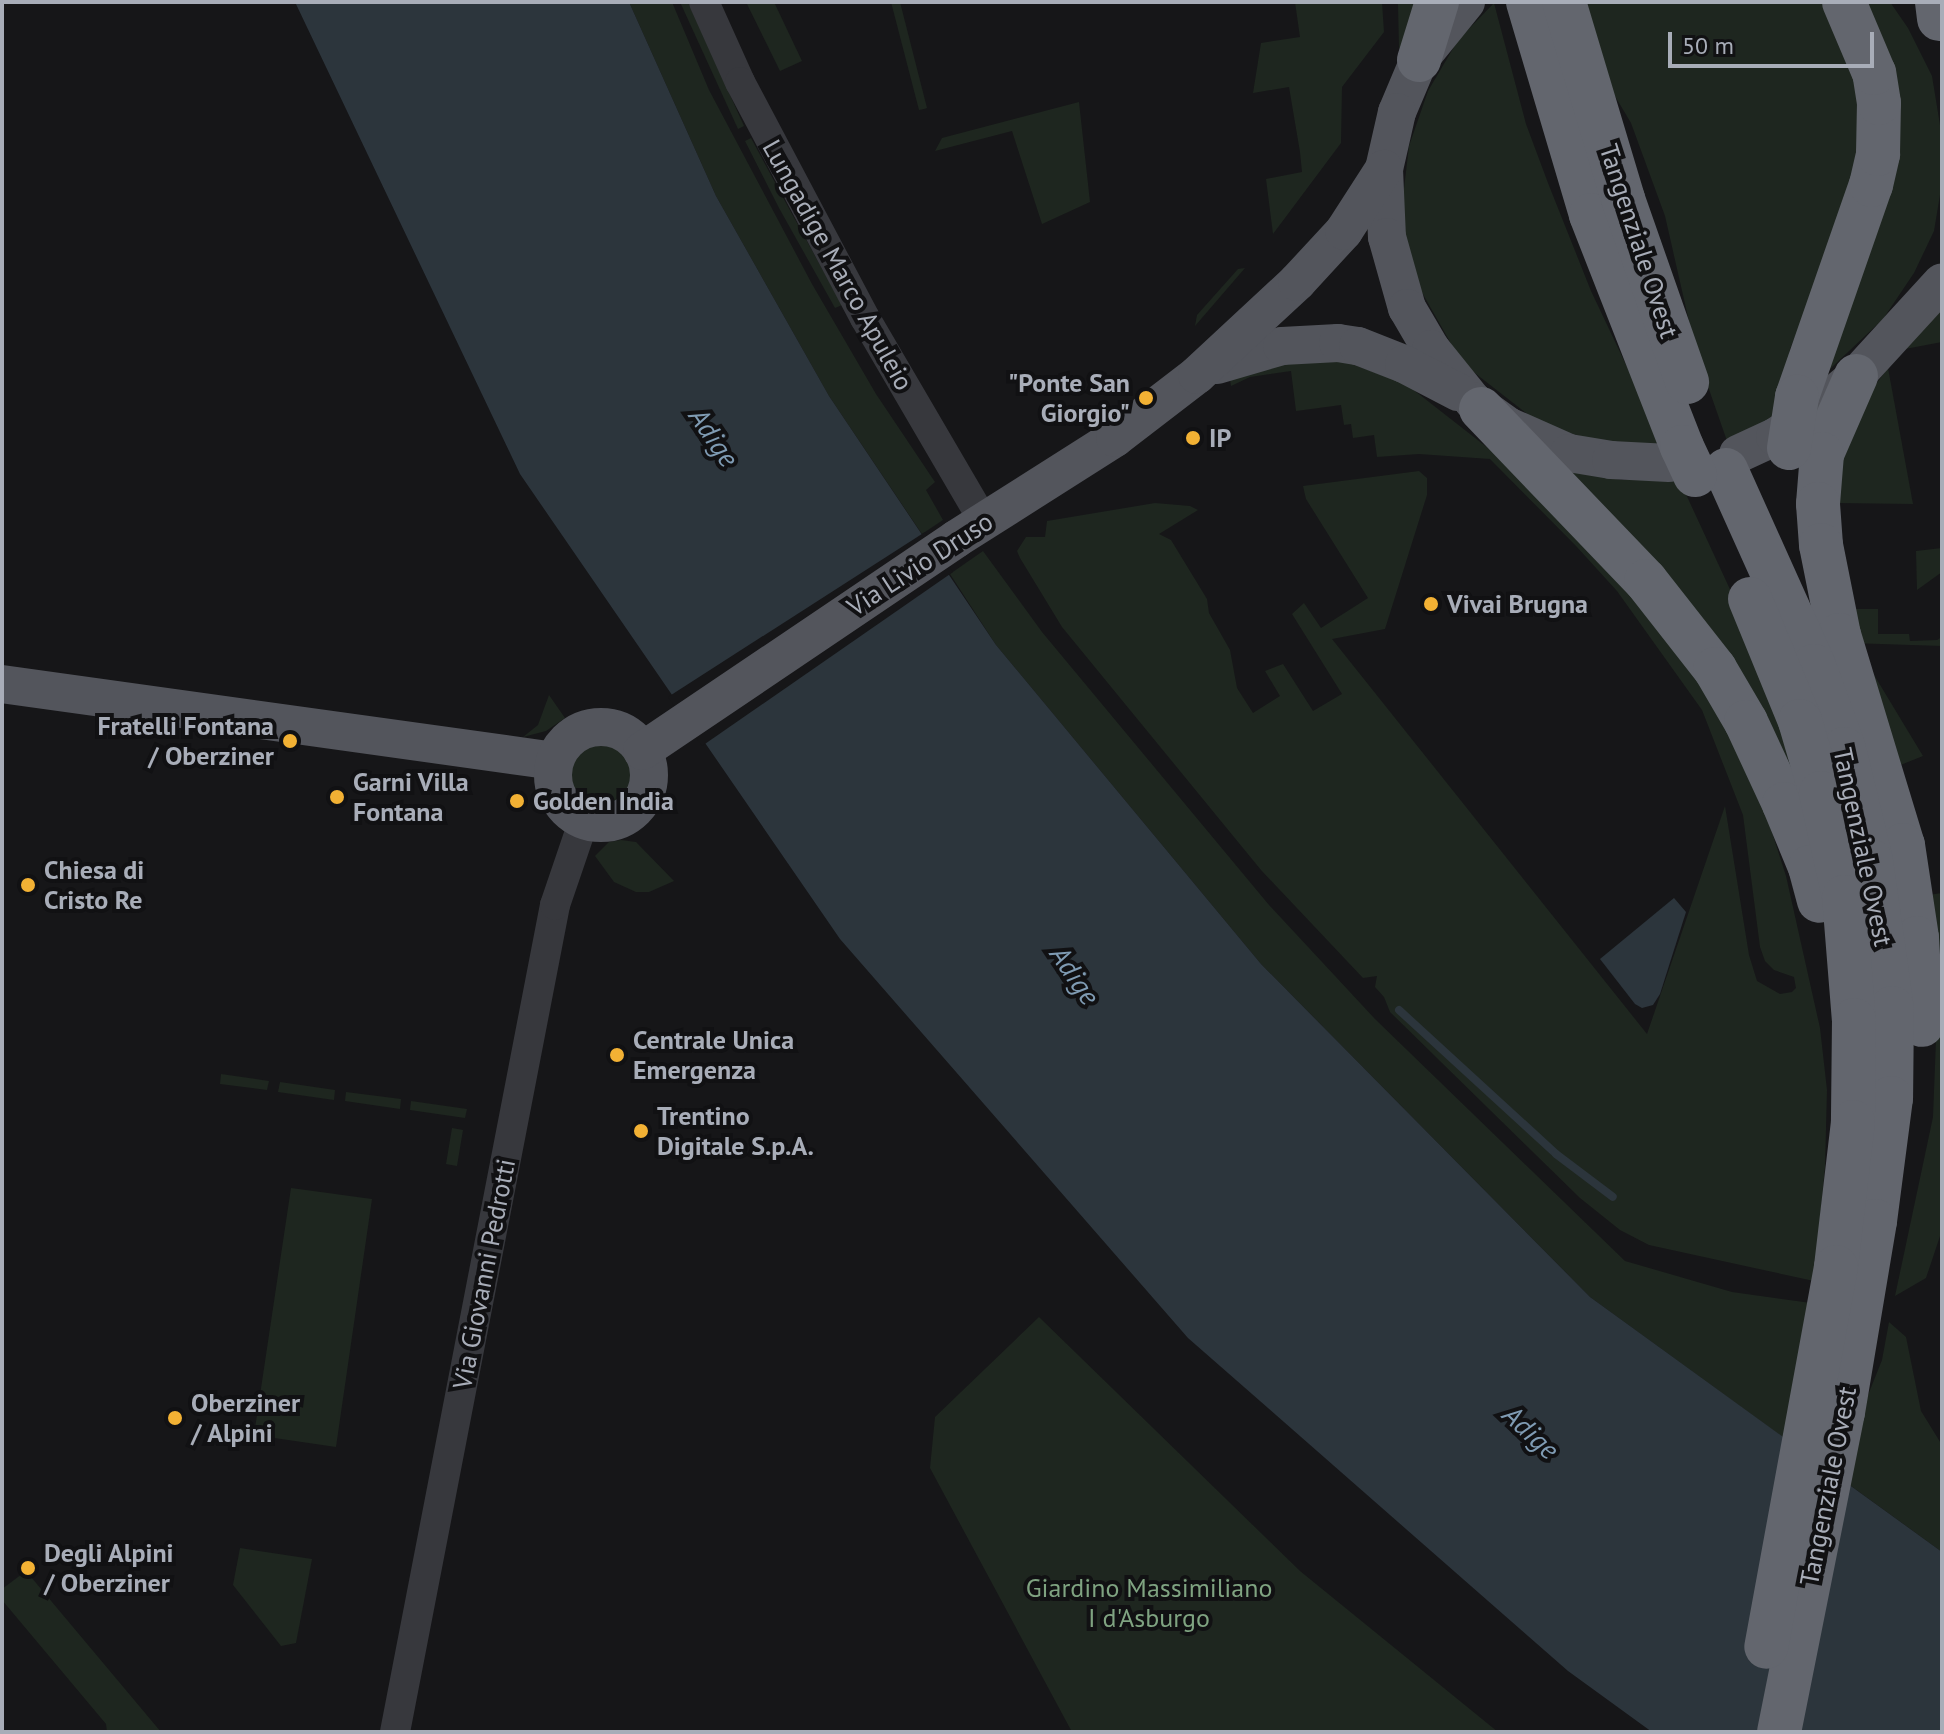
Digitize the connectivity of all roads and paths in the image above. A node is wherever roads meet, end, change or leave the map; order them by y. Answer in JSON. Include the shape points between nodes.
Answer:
{"nodes":[{"id":1,"x":704,"y":2,"type":"edge"},
{"id":2,"x":1437,"y":2,"type":"edge"},
{"id":3,"x":1466,"y":2,"type":"edge"},
{"id":4,"x":1528,"y":2,"type":"edge"},
{"id":5,"x":1564,"y":2,"type":"edge"},
{"id":6,"x":1844,"y":2,"type":"edge"},
{"id":7,"x":1419,"y":60,"type":"junction"},
{"id":8,"x":1384,"y":169,"type":"junction"},
{"id":9,"x":1942,"y":282,"type":"edge"},
{"id":10,"x":1197,"y":375,"type":"junction"},
{"id":11,"x":1856,"y":376,"type":"junction"},
{"id":12,"x":1477,"y":405,"type":"junction"},
{"id":13,"x":1704,"y":459,"type":"junction"},
{"id":14,"x":977,"y":526,"type":"junction"},
{"id":15,"x":1814,"y":666,"type":"junction"},
{"id":16,"x":2,"y":684,"type":"edge"},
{"id":17,"x":642,"y":751,"type":"junction"},
{"id":18,"x":555,"y":761,"type":"junction"},
{"id":19,"x":584,"y":820,"type":"junction"},
{"id":20,"x":1853,"y":1122,"type":"junction"},
{"id":21,"x":1833,"y":1406,"type":"junction"},
{"id":22,"x":395,"y":1732,"type":"edge"},
{"id":23,"x":1750,"y":1732,"type":"edge"},
{"id":24,"x":1779,"y":1732,"type":"edge"}],
"edges":[{"from":1,"to":14,"type":"street","name":"Lungadige Marco Apuleio","via":[[740,82]]},
{"from":2,"to":7,"type":"highway"},
{"from":3,"to":7,"type":"main road"},
{"from":4,"to":13,"type":"highway","name":"Tangenziale Ovest","via":[[1591,215]]},
{"from":5,"to":13,"type":"highway","name":"Tangenziale Ovest"},
{"from":6,"to":15,"type":"highway","bridge":true,"via":[[1874,73],[1878,154],[1797,397],[1789,448],[1795,583]]},
{"from":7,"to":8,"type":"main road","via":[[1397,112]]},
{"from":8,"to":10,"type":"main road","name":"Via Livio Druso","via":[[1344,231],[1307,272]]},
{"from":8,"to":12,"type":"main road","via":[[1387,237],[1407,308],[1431,349]]},
{"from":9,"to":11,"type":"main road"},
{"from":10,"to":12,"type":"main road","name":"Via Livio Druso","via":[[1263,349],[1338,343],[1404,364]]},
{"from":10,"to":14,"type":"main road","name":"Via Livio Druso","via":[[1115,438]]},
{"from":11,"to":13,"type":"main road","via":[[1775,437]]},
{"from":11,"to":21,"type":"highway","via":[[1822,454],[1821,545],[1839,635],[1903,845],[1917,938],[1922,1036],[1910,1161],[1872,1323]]},
{"from":12,"to":13,"type":"main road","name":"Via Livio Druso","via":[[1508,426],[1569,453],[1611,460]]},
{"from":12,"to":20,"type":"highway","via":[[1646,581],[1715,669],[1746,722],[1810,867],[1831,964]]},
{"from":13,"to":15,"type":"highway","name":"Tangenziale Ovest"},
{"from":13,"to":20,"type":"highway","name":"Tangenziale Ovest","via":[[1821,793],[1851,954]]},
{"from":14,"to":17,"type":"main road","name":"Via Livio Druso"},
{"from":15,"to":21,"type":"highway","name":"Tangenziale Ovest","via":[[1857,799],[1879,902],[1892,1008],[1891,1098],[1875,1221]]},
{"from":16,"to":18,"type":"main road"},
{"from":17,"to":18,"type":"main road","via":[[625,734],[602,727],[568,740]]},
{"from":17,"to":19,"type":"main road","via":[[649,780],[637,806],[613,821]]},
{"from":18,"to":19,"type":"main road","via":[[558,796]]},
{"from":19,"to":22,"type":"street","name":"Via Giovanni Pedrotti","via":[[555,905]]},
{"from":20,"to":21,"type":"highway","name":"Tangenziale Ovest","via":[[1836,1267]]},
{"from":21,"to":23,"type":"highway","name":"Tangenziale Ovest"},
{"from":21,"to":24,"type":"highway","name":"Tangenziale Ovest"}]}
